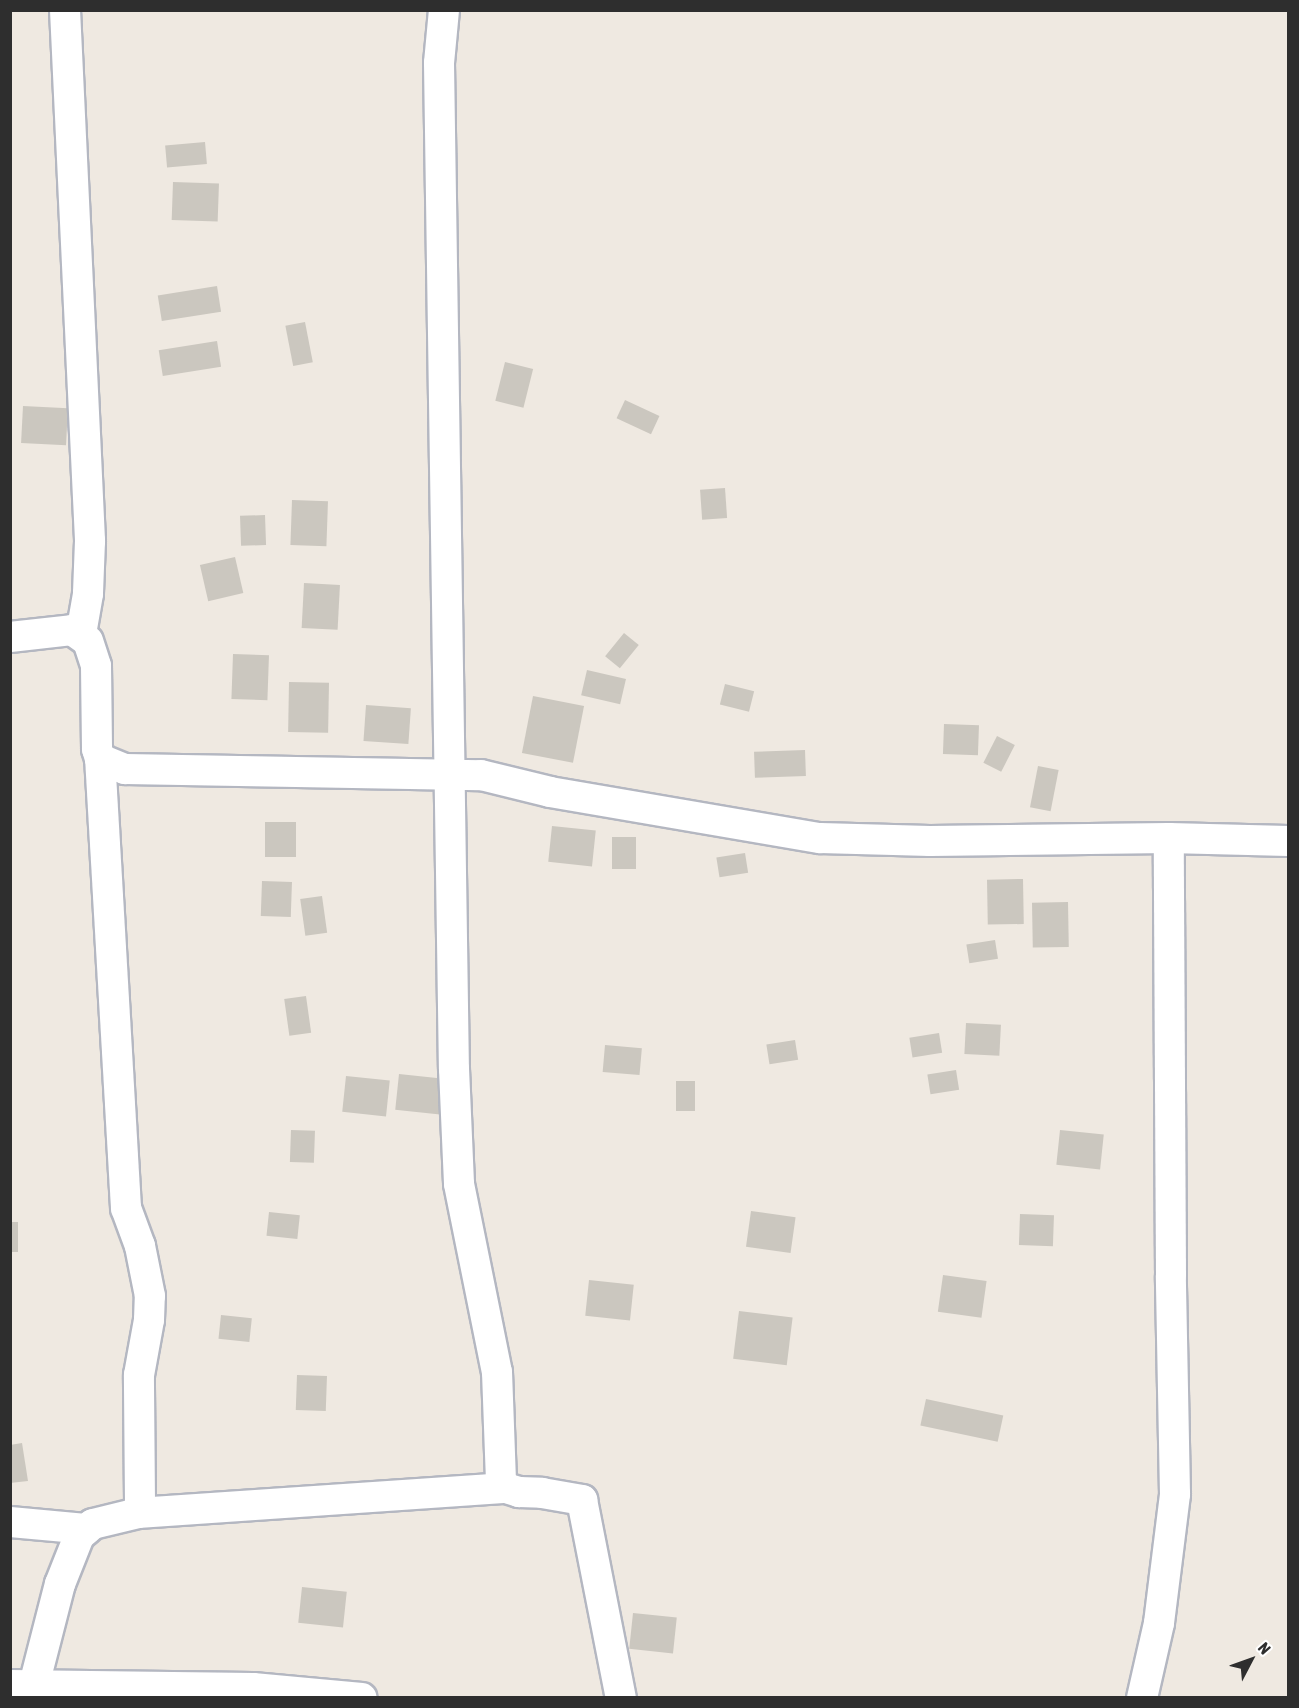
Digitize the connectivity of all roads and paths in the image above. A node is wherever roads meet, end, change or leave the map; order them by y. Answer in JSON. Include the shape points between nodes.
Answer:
{"nodes":[{"id":1,"x":65,"y":10,"type":"edge"},
{"id":2,"x":444,"y":10,"type":"edge"},
{"id":3,"x":81,"y":634,"type":"junction"},
{"id":4,"x":10,"y":637,"type":"edge"},
{"id":5,"x":100,"y":759,"type":"junction"},
{"id":6,"x":450,"y":773,"type":"junction"},
{"id":7,"x":1169,"y":838,"type":"junction"},
{"id":8,"x":1288,"y":841,"type":"edge"},
{"id":9,"x":506,"y":1488,"type":"junction"},
{"id":10,"x":138,"y":1513,"type":"junction"},
{"id":11,"x":10,"y":1521,"type":"edge"},
{"id":12,"x":87,"y":1529,"type":"junction"},
{"id":13,"x":22,"y":1685,"type":"edge"},
{"id":14,"x":362,"y":1698,"type":"edge"},
{"id":15,"x":621,"y":1698,"type":"edge"},
{"id":16,"x":1142,"y":1698,"type":"edge"}],
"edges":[{"from":1,"to":3,"type":"street","via":[[90,541],[88,594]]},
{"from":2,"to":6,"type":"street","via":[[439,63]]},
{"from":3,"to":4,"type":"street","via":[[72,630]]},
{"from":3,"to":5,"type":"street","via":[[94,653]]},
{"from":5,"to":6,"type":"street","via":[[125,769]]},
{"from":5,"to":10,"type":"street","via":[[126,1208],[140,1246],[150,1296],[139,1375]]},
{"from":6,"to":7,"type":"street","via":[[481,775],[550,792],[820,838],[930,842]]},
{"from":6,"to":9,"type":"street","via":[[458,1162],[462,1200],[497,1372],[501,1482]]},
{"from":7,"to":8,"type":"street"},
{"from":7,"to":16,"type":"street","via":[[1175,1494],[1159,1623]]},
{"from":9,"to":10,"type":"street"},
{"from":9,"to":15,"type":"street","via":[[582,1500]]},
{"from":10,"to":12,"type":"street"},
{"from":11,"to":12,"type":"street"},
{"from":12,"to":13,"type":"street","via":[[79,1536]]},
{"from":13,"to":14,"type":"street","via":[[253,1688]]}]}
